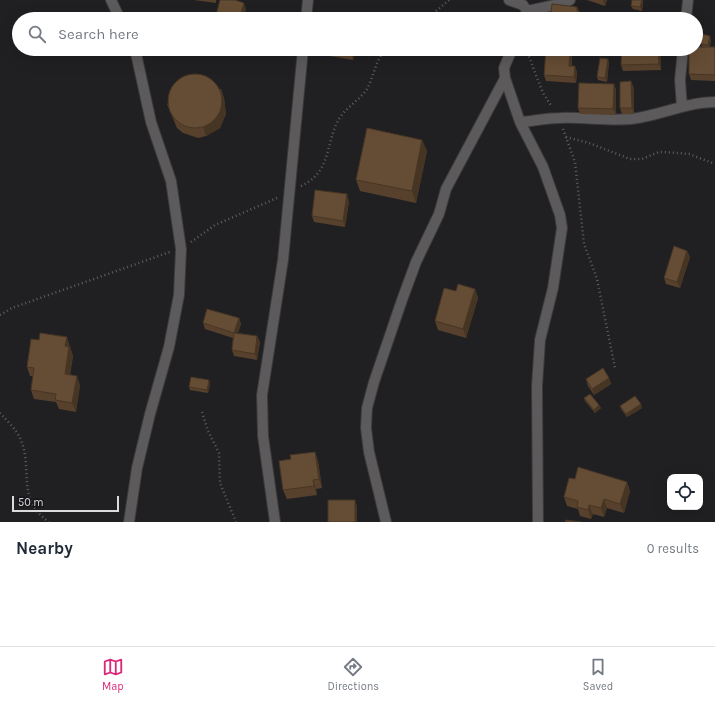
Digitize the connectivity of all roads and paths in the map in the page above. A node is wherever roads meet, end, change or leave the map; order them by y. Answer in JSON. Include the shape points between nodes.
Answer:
{"nodes":[{"id":1,"x":111,"y":0,"type":"edge"},
{"id":2,"x":308,"y":0,"type":"edge"},
{"id":3,"x":450,"y":0,"type":"edge"},
{"id":4,"x":509,"y":0,"type":"edge"},
{"id":5,"x":570,"y":0,"type":"edge"},
{"id":6,"x":688,"y":0,"type":"edge"},
{"id":7,"x":117,"y":12,"type":"edge"},
{"id":8,"x":307,"y":12,"type":"edge"},
{"id":9,"x":435,"y":12,"type":"edge"},
{"id":10,"x":525,"y":12,"type":"edge"},
{"id":11,"x":536,"y":12,"type":"edge"},
{"id":12,"x":687,"y":12,"type":"edge"},
{"id":13,"x":137,"y":56,"type":"edge"},
{"id":14,"x":302,"y":56,"type":"edge"},
{"id":15,"x":381,"y":56,"type":"edge"},
{"id":16,"x":509,"y":56,"type":"edge"},
{"id":17,"x":529,"y":56,"type":"edge"},
{"id":18,"x":682,"y":56,"type":"edge"},
{"id":19,"x":505,"y":78,"type":"junction"},
{"id":20,"x":715,"y":102,"type":"edge"},
{"id":21,"x":682,"y":107,"type":"junction"},
{"id":22,"x":559,"y":118,"type":"junction"},
{"id":23,"x":520,"y":122,"type":"junction"},
{"id":24,"x":566,"y":137,"type":"junction"},
{"id":25,"x":715,"y":164,"type":"edge"},
{"id":26,"x":290,"y":192,"type":"junction"},
{"id":27,"x":181,"y":249,"type":"junction"},
{"id":28,"x":0,"y":315,"type":"edge"},
{"id":29,"x":614,"y":368,"type":"dead end"},
{"id":30,"x":202,"y":412,"type":"dead end"},
{"id":31,"x":0,"y":413,"type":"edge"},
{"id":32,"x":49,"y":522,"type":"edge"},
{"id":33,"x":129,"y":522,"type":"edge"},
{"id":34,"x":236,"y":522,"type":"edge"},
{"id":35,"x":275,"y":522,"type":"edge"},
{"id":36,"x":386,"y":522,"type":"edge"},
{"id":37,"x":538,"y":522,"type":"edge"}],
"edges":[{"from":1,"to":7,"type":"street"},
{"from":2,"to":8,"type":"street"},
{"from":3,"to":9,"type":"path"},
{"from":4,"to":10,"type":"street","via":[[521,3]]},
{"from":5,"to":11,"type":"street"},
{"from":6,"to":12,"type":"street"},
{"from":13,"to":27,"type":"street","via":[[151,122],[171,182]]},
{"from":14,"to":26,"type":"street"},
{"from":15,"to":26,"type":"path","via":[[366,90],[340,118],[320,172],[306,184]]},
{"from":16,"to":19,"type":"street","via":[[504,68]]},
{"from":17,"to":22,"type":"path","via":[[543,92]]},
{"from":18,"to":21,"type":"street","via":[[680,80]]},
{"from":19,"to":23,"type":"street"},
{"from":19,"to":36,"type":"street","via":[[446,189],[439,214],[402,300],[367,408],[369,452]]},
{"from":20,"to":21,"type":"street"},
{"from":21,"to":22,"type":"street","via":[[656,116],[630,119]]},
{"from":22,"to":23,"type":"street"},
{"from":22,"to":24,"type":"path"},
{"from":23,"to":37,"type":"street","via":[[543,167],[562,228],[539,356]]},
{"from":24,"to":25,"type":"path","via":[[630,159],[642,159],[664,152],[689,154]]},
{"from":24,"to":29,"type":"path","via":[[576,162],[584,244],[597,279]]},
{"from":26,"to":27,"type":"path","via":[[215,225]]},
{"from":26,"to":35,"type":"street","via":[[283,260],[262,395],[263,436]]},
{"from":27,"to":28,"type":"path","via":[[12,308]]},
{"from":27,"to":33,"type":"street","via":[[180,295],[137,468]]},
{"from":30,"to":34,"type":"path","via":[[219,453],[220,483]]},
{"from":31,"to":32,"type":"path","via":[[21,439],[31,504],[39,515]]}]}
